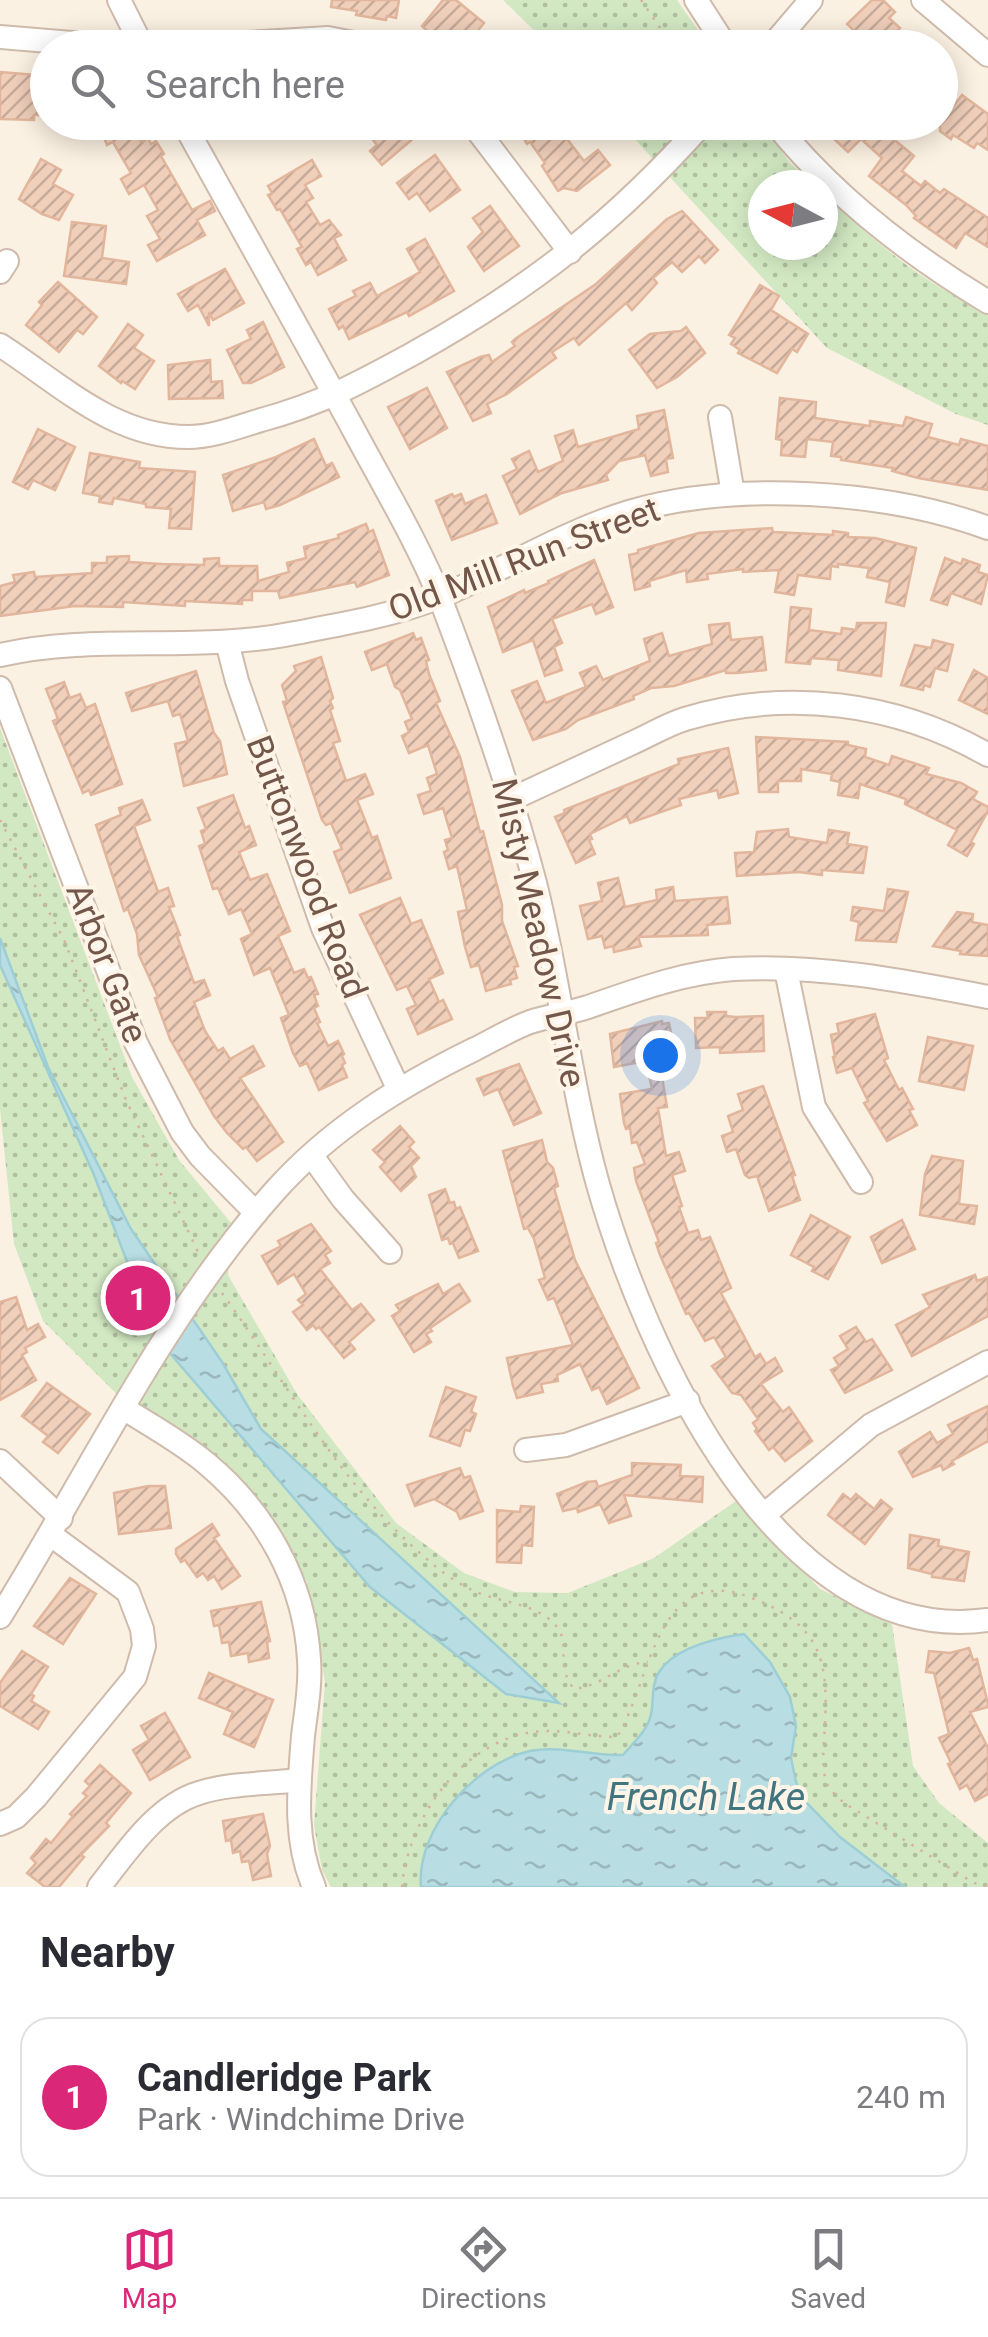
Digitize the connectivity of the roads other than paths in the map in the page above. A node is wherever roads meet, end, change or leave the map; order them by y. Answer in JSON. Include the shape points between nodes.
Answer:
{"nodes":[{"id":1,"x":119,"y":0,"type":"edge"},
{"id":2,"x":696,"y":0,"type":"edge"},
{"id":3,"x":811,"y":0,"type":"edge"},
{"id":4,"x":923,"y":0,"type":"edge"},
{"id":5,"x":134,"y":30,"type":"edge"},
{"id":6,"x":715,"y":30,"type":"edge"},
{"id":7,"x":785,"y":30,"type":"edge"},
{"id":8,"x":0,"y":36,"type":"edge"},
{"id":9,"x":30,"y":39,"type":"edge"},
{"id":10,"x":988,"y":55,"type":"edge"},
{"id":11,"x":194,"y":140,"type":"edge"},
{"id":12,"x":485,"y":140,"type":"edge"},
{"id":13,"x":688,"y":140,"type":"edge"},
{"id":14,"x":788,"y":140,"type":"edge"},
{"id":15,"x":570,"y":252,"type":"junction"},
{"id":16,"x":988,"y":302,"type":"edge"},
{"id":17,"x":0,"y":345,"type":"edge"},
{"id":18,"x":336,"y":396,"type":"junction"},
{"id":19,"x":720,"y":417,"type":"dead end"},
{"id":20,"x":733,"y":494,"type":"junction"},
{"id":21,"x":988,"y":528,"type":"edge"},
{"id":22,"x":439,"y":597,"type":"junction"},
{"id":23,"x":228,"y":642,"type":"junction"},
{"id":24,"x":0,"y":655,"type":"edge"},
{"id":25,"x":0,"y":688,"type":"edge"},
{"id":26,"x":988,"y":755,"type":"edge"},
{"id":27,"x":512,"y":799,"type":"junction"},
{"id":28,"x":786,"y":970,"type":"junction"},
{"id":29,"x":988,"y":997,"type":"edge"},
{"id":30,"x":563,"y":1015,"type":"junction"},
{"id":31,"x":398,"y":1088,"type":"junction"},
{"id":32,"x":312,"y":1156,"type":"junction"},
{"id":33,"x":861,"y":1182,"type":"dead end"},
{"id":34,"x":256,"y":1213,"type":"junction"},
{"id":35,"x":390,"y":1252,"type":"dead end"},
{"id":36,"x":988,"y":1362,"type":"edge"},
{"id":37,"x":688,"y":1401,"type":"junction"},
{"id":38,"x":123,"y":1408,"type":"junction"},
{"id":39,"x":526,"y":1450,"type":"dead end"},
{"id":40,"x":0,"y":1461,"type":"edge"},
{"id":41,"x":765,"y":1514,"type":"junction"},
{"id":42,"x":56,"y":1527,"type":"junction"},
{"id":43,"x":0,"y":1617,"type":"edge"},
{"id":44,"x":988,"y":1620,"type":"edge"},
{"id":45,"x":300,"y":1780,"type":"junction"},
{"id":46,"x":0,"y":1824,"type":"edge"},
{"id":47,"x":307,"y":1885,"type":"edge"},
{"id":48,"x":100,"y":1887,"type":"edge"}],
"edges":[{"from":1,"to":5,"type":"street"},
{"from":2,"to":6,"type":"street"},
{"from":3,"to":7,"type":"street"},
{"from":4,"to":10,"type":"street"},
{"from":8,"to":9,"type":"street"},
{"from":11,"to":18,"type":"street","name":"Misty Meadow Drive"},
{"from":12,"to":15,"type":"street"},
{"from":13,"to":15,"type":"street"},
{"from":14,"to":16,"type":"street","via":[[886,235]]},
{"from":15,"to":18,"type":"street","via":[[474,320]]},
{"from":17,"to":18,"type":"street","via":[[112,421],[166,435],[220,432]]},
{"from":18,"to":22,"type":"street","name":"Misty Meadow Drive"},
{"from":19,"to":20,"type":"street"},
{"from":20,"to":21,"type":"street","name":"Old Mill Run Street","via":[[910,506]]},
{"from":20,"to":22,"type":"street","name":"Old Mill Run Street","via":[[630,512],[565,535]]},
{"from":22,"to":23,"type":"street","name":"Old Mill Run Street","via":[[322,628]]},
{"from":22,"to":27,"type":"street","name":"Misty Meadow Drive"},
{"from":23,"to":24,"type":"street","name":"Old Mill Run Street","via":[[54,646]]},
{"from":23,"to":31,"type":"street","name":"Buttonwood Road","via":[[323,928]]},
{"from":25,"to":34,"type":"street","name":"Arbor Gate","via":[[136,1042],[182,1132]]},
{"from":26,"to":27,"type":"street","via":[[875,711],[797,701],[758,704],[682,720]]},
{"from":27,"to":30,"type":"street","name":"Misty Meadow Drive"},
{"from":28,"to":29,"type":"street"},
{"from":28,"to":30,"type":"street","via":[[675,976]]},
{"from":28,"to":33,"type":"street","via":[[814,1107]]},
{"from":30,"to":31,"type":"street","via":[[530,1022]]},
{"from":30,"to":37,"type":"street","name":"Misty Meadow Drive","via":[[581,1116],[616,1244]]},
{"from":31,"to":32,"type":"street"},
{"from":32,"to":34,"type":"street"},
{"from":32,"to":35,"type":"street"},
{"from":34,"to":38,"type":"street"},
{"from":36,"to":41,"type":"street","via":[[871,1426]]},
{"from":37,"to":39,"type":"street","via":[[566,1445]]},
{"from":37,"to":41,"type":"street","name":"Misty Meadow Drive"},
{"from":38,"to":42,"type":"street"},
{"from":38,"to":45,"type":"street","via":[[233,1488],[279,1550],[296,1590],[310,1664]]},
{"from":40,"to":42,"type":"street"},
{"from":41,"to":44,"type":"street","name":"Misty Meadow Drive","via":[[838,1585],[880,1607],[948,1622]]},
{"from":42,"to":43,"type":"street"},
{"from":42,"to":46,"type":"street","via":[[128,1592],[144,1646],[135,1678],[36,1797]]},
{"from":45,"to":47,"type":"street"},
{"from":45,"to":48,"type":"street","via":[[201,1792],[176,1802],[135,1840]]}]}
